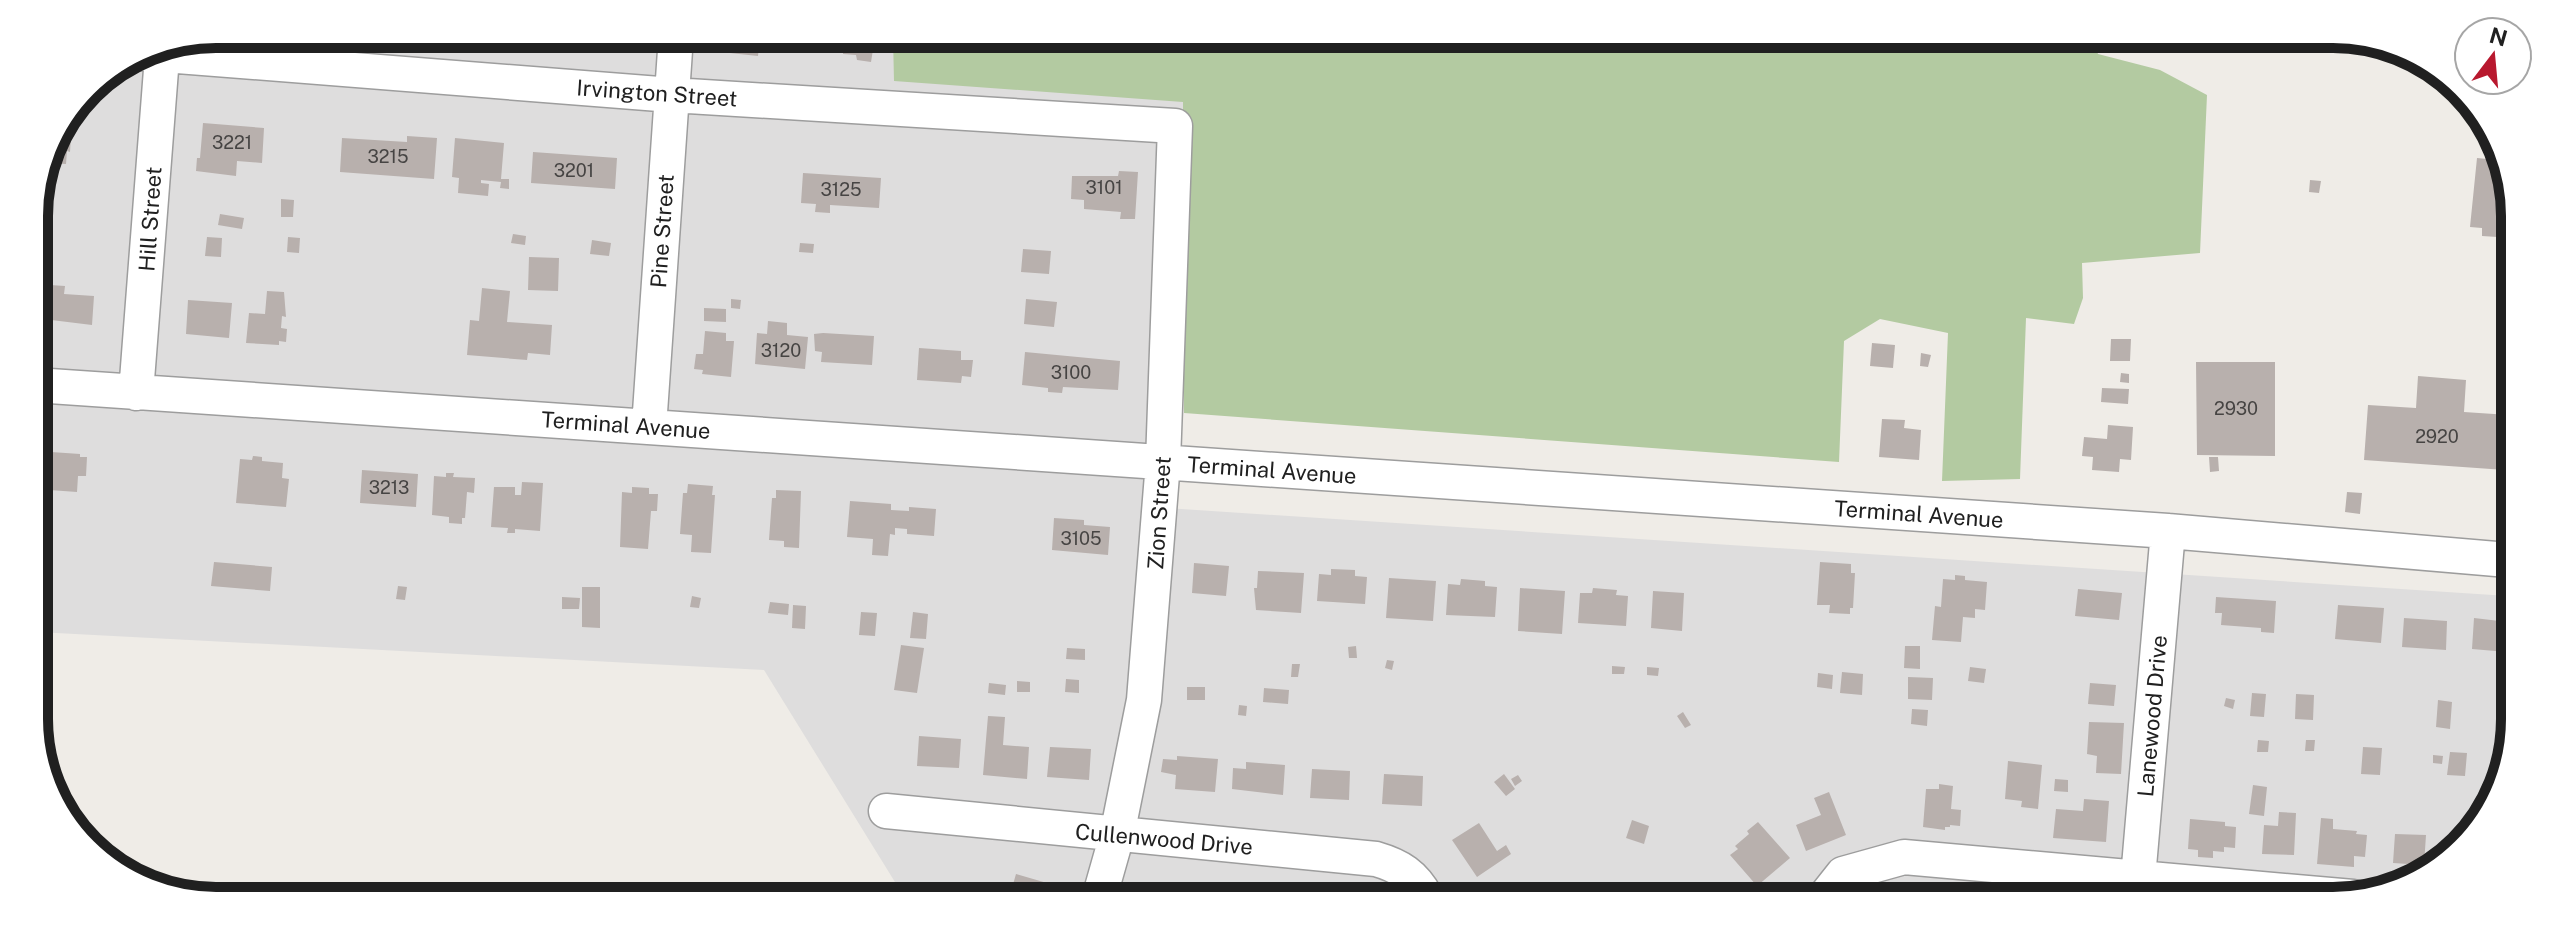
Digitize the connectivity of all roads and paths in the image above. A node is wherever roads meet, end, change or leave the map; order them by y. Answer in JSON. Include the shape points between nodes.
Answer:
{"nodes":[{"id":1,"x":675,"y":48,"type":"edge"},
{"id":2,"x":179,"y":52,"type":"edge"},
{"id":3,"x":154,"y":60,"type":"edge"},
{"id":4,"x":672,"y":95,"type":"junction"},
{"id":5,"x":1175,"y":126,"type":"joint"},
{"id":6,"x":48,"y":386,"type":"edge"},
{"id":7,"x":136,"y":393,"type":"junction"},
{"id":8,"x":649,"y":427,"type":"junction"},
{"id":9,"x":1163,"y":462,"type":"junction"},
{"id":10,"x":2168,"y":531,"type":"junction"},
{"id":11,"x":2501,"y":559,"type":"edge"},
{"id":12,"x":886,"y":811,"type":"dead end"},
{"id":13,"x":1117,"y":835,"type":"junction"},
{"id":14,"x":1834,"y":886,"type":"edge"},
{"id":15,"x":1102,"y":887,"type":"edge"},
{"id":16,"x":1420,"y":887,"type":"edge"},
{"id":17,"x":2102,"y":887,"type":"edge"},
{"id":18,"x":2142,"y":887,"type":"edge"}],
"edges":[{"from":1,"to":4,"type":"street","name":"Pine Street"},
{"from":2,"to":4,"type":"street","name":"Irvington Street"},
{"from":3,"to":7,"type":"street","name":"Hill Street"},
{"from":4,"to":5,"type":"street","name":"Irvington Street"},
{"from":4,"to":8,"type":"street","name":"Pine Street"},
{"from":5,"to":9,"type":"street","name":"Zion Street"},
{"from":6,"to":7,"type":"street","name":"Terminal Avenue"},
{"from":7,"to":8,"type":"street","name":"Terminal Avenue"},
{"from":8,"to":9,"type":"street","name":"Terminal Avenue"},
{"from":9,"to":10,"type":"street","name":"Terminal Avenue"},
{"from":9,"to":13,"type":"street","name":"Zion Street","via":[[1144,700]]},
{"from":10,"to":11,"type":"street","name":"Terminal Avenue"},
{"from":10,"to":18,"type":"street","name":"Lanewood Drive"},
{"from":12,"to":13,"type":"street","name":"Cullenwood Drive"},
{"from":13,"to":15,"type":"street","name":"Zion Street"},
{"from":13,"to":16,"type":"street","name":"Cullenwood Drive","via":[[1376,859],[1399,866]]},
{"from":14,"to":17,"type":"street","via":[[1904,857]]}]}
